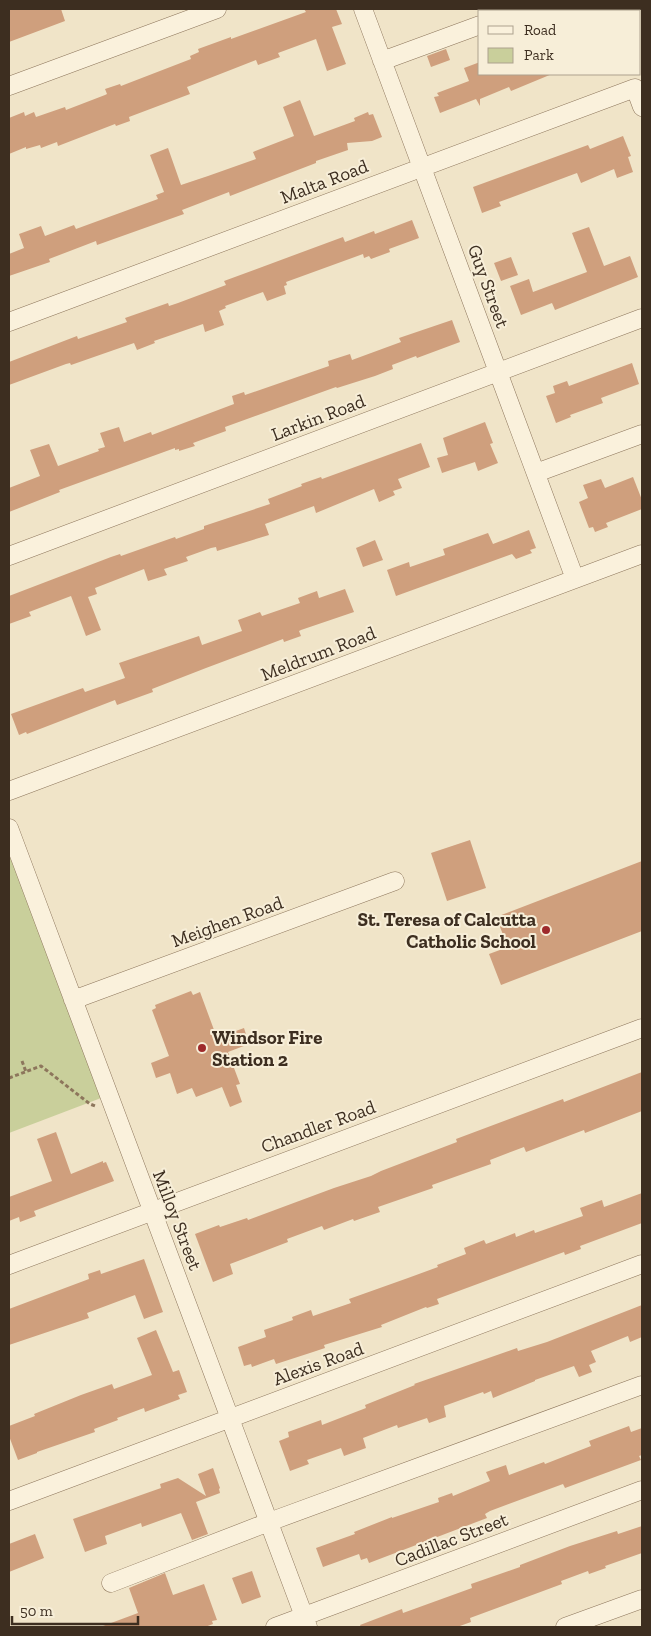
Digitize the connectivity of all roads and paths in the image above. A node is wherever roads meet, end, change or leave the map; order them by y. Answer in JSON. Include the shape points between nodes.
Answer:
{"nodes":[{"id":1,"x":217,"y":9,"type":"edge"},
{"id":2,"x":363,"y":9,"type":"edge"},
{"id":3,"x":478,"y":26,"type":"edge"},
{"id":4,"x":382,"y":61,"type":"junction"},
{"id":5,"x":9,"y":86,"type":"edge"},
{"id":6,"x":642,"y":107,"type":"edge"},
{"id":7,"x":422,"y":168,"type":"junction"},
{"id":8,"x":642,"y":318,"type":"edge"},
{"id":9,"x":9,"y":322,"type":"edge"},
{"id":10,"x":498,"y":373,"type":"junction"},
{"id":11,"x":642,"y":434,"type":"edge"},
{"id":12,"x":536,"y":473,"type":"junction"},
{"id":13,"x":642,"y":554,"type":"edge"},
{"id":14,"x":9,"y":556,"type":"edge"},
{"id":15,"x":575,"y":579,"type":"junction"},
{"id":16,"x":9,"y":791,"type":"edge"},
{"id":17,"x":9,"y":828,"type":"edge"},
{"id":18,"x":395,"y":881,"type":"dead end"},
{"id":19,"x":73,"y":1000,"type":"junction"},
{"id":20,"x":642,"y":1028,"type":"edge"},
{"id":21,"x":22,"y":1061,"type":"dead end"},
{"id":22,"x":26,"y":1072,"type":"junction"},
{"id":23,"x":9,"y":1078,"type":"edge"},
{"id":24,"x":101,"y":1109,"type":"dead end"},
{"id":25,"x":152,"y":1211,"type":"junction"},
{"id":26,"x":642,"y":1264,"type":"edge"},
{"id":27,"x":9,"y":1265,"type":"edge"},
{"id":28,"x":642,"y":1385,"type":"edge"},
{"id":29,"x":230,"y":1418,"type":"junction"},
{"id":30,"x":642,"y":1490,"type":"edge"},
{"id":31,"x":9,"y":1501,"type":"edge"},
{"id":32,"x":269,"y":1522,"type":"junction"},
{"id":33,"x":111,"y":1583,"type":"dead end"},
{"id":34,"x":642,"y":1599,"type":"edge"},
{"id":35,"x":306,"y":1622,"type":"edge"},
{"id":36,"x":275,"y":1627,"type":"edge"},
{"id":37,"x":565,"y":1627,"type":"edge"}],
"edges":[{"from":1,"to":5,"type":"street"},
{"from":2,"to":4,"type":"street","name":"Guy Street"},
{"from":3,"to":4,"type":"street"},
{"from":4,"to":7,"type":"street","name":"Guy Street"},
{"from":6,"to":7,"type":"street","name":"Malta Road","via":[[635,88]]},
{"from":7,"to":9,"type":"street","name":"Malta Road"},
{"from":7,"to":10,"type":"street","name":"Guy Street"},
{"from":8,"to":10,"type":"street","name":"Larkin Road"},
{"from":10,"to":12,"type":"street","name":"Guy Street"},
{"from":10,"to":14,"type":"street","name":"Larkin Road"},
{"from":11,"to":12,"type":"street"},
{"from":12,"to":15,"type":"street","name":"Guy Street"},
{"from":13,"to":15,"type":"street","name":"Meldrum Road"},
{"from":15,"to":16,"type":"street","name":"Meldrum Road"},
{"from":17,"to":19,"type":"street","name":"Milloy Street"},
{"from":18,"to":19,"type":"street","name":"Meighen Road"},
{"from":19,"to":25,"type":"street","name":"Milloy Street"},
{"from":20,"to":25,"type":"street","name":"Chandler Road"},
{"from":21,"to":22,"type":"path"},
{"from":22,"to":23,"type":"path"},
{"from":22,"to":24,"type":"path","via":[[41,1066]]},
{"from":25,"to":27,"type":"street","name":"Chandler Road"},
{"from":25,"to":29,"type":"street","name":"Milloy Street"},
{"from":26,"to":29,"type":"street","name":"Alexis Road"},
{"from":28,"to":32,"type":"street"},
{"from":29,"to":31,"type":"street","name":"Alexis Road"},
{"from":29,"to":32,"type":"street","name":"Milloy Street"},
{"from":30,"to":35,"type":"street","name":"Cadillac Street"},
{"from":32,"to":33,"type":"street"},
{"from":32,"to":35,"type":"street","name":"Milloy Street"},
{"from":34,"to":37,"type":"street"},
{"from":35,"to":36,"type":"street","name":"Cadillac Street"}]}
